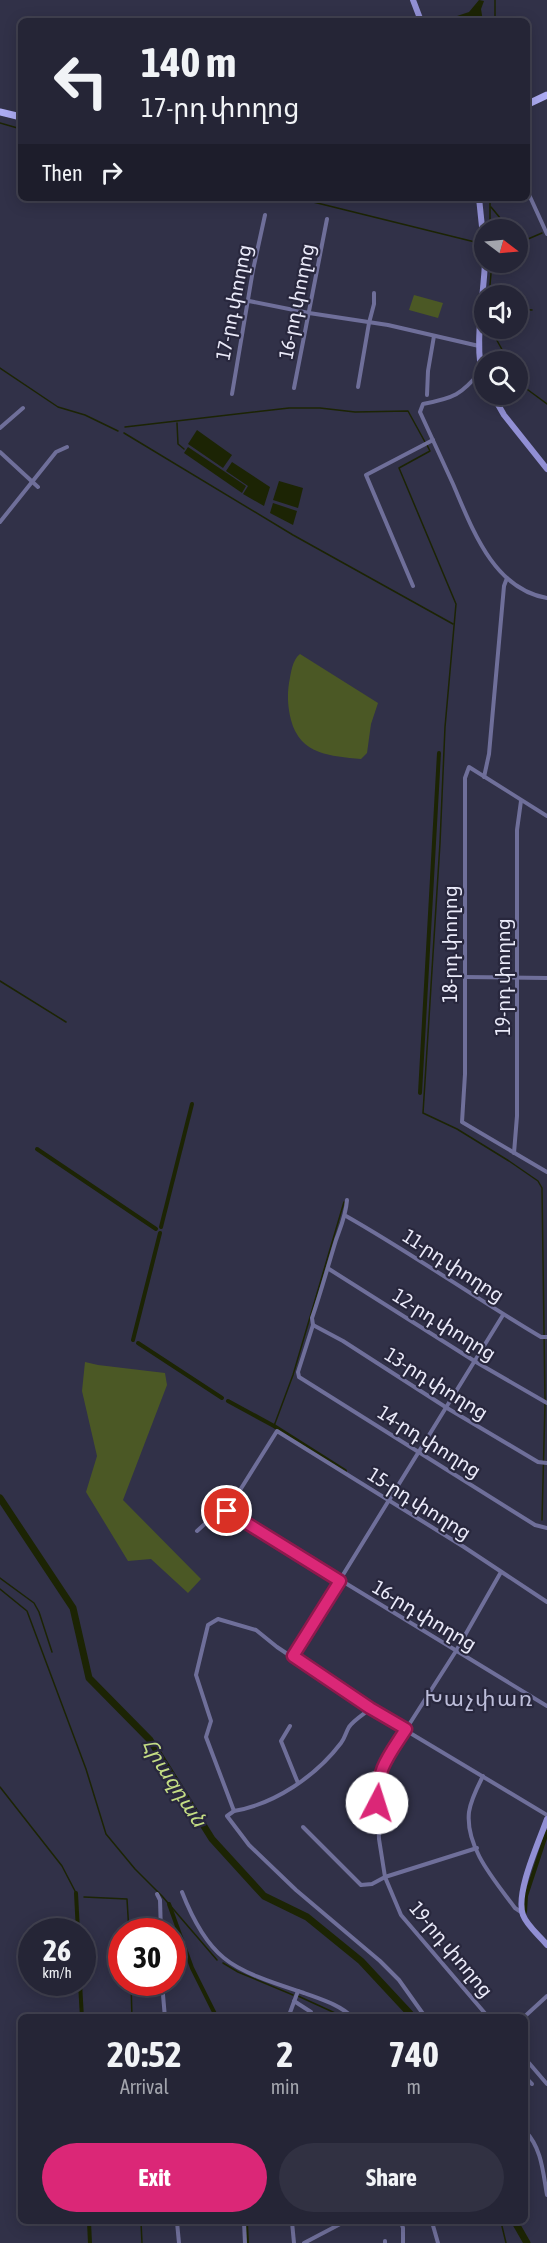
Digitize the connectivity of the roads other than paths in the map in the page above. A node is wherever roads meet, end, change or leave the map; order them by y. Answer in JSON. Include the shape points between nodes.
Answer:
{"nodes":[{"id":1,"x":413,"y":0,"type":"edge"},
{"id":2,"x":420,"y":18,"type":"edge"},
{"id":3,"x":547,"y":95,"type":"edge"},
{"id":4,"x":530,"y":103,"type":"edge"},
{"id":5,"x":0,"y":112,"type":"edge"},
{"id":6,"x":18,"y":116,"type":"edge"},
{"id":7,"x":530,"y":197,"type":"edge"},
{"id":8,"x":479,"y":201,"type":"edge"},
{"id":9,"x":265,"y":215,"type":"dead end"},
{"id":10,"x":327,"y":219,"type":"dead end"},
{"id":11,"x":481,"y":219,"type":"edge"},
{"id":12,"x":547,"y":234,"type":"edge"},
{"id":13,"x":484,"y":273,"type":"edge"},
{"id":14,"x":374,"y":293,"type":"dead end"},
{"id":15,"x":249,"y":301,"type":"junction"},
{"id":16,"x":309,"y":314,"type":"junction"},
{"id":17,"x":369,"y":322,"type":"junction"},
{"id":18,"x":434,"y":336,"type":"junction"},
{"id":19,"x":480,"y":346,"type":"junction"},
{"id":20,"x":480,"y":351,"type":"edge"},
{"id":21,"x":474,"y":379,"type":"edge"},
{"id":22,"x":358,"y":387,"type":"dead end"},
{"id":23,"x":294,"y":388,"type":"dead end"},
{"id":24,"x":232,"y":394,"type":"dead end"},
{"id":25,"x":427,"y":395,"type":"dead end"},
{"id":26,"x":498,"y":405,"type":"edge"},
{"id":27,"x":22,"y":408,"type":"dead end"},
{"id":28,"x":0,"y":429,"type":"edge"},
{"id":29,"x":434,"y":440,"type":"junction"},
{"id":30,"x":67,"y":447,"type":"dead end"},
{"id":31,"x":0,"y":452,"type":"edge"},
{"id":32,"x":547,"y":469,"type":"edge"},
{"id":33,"x":33,"y":481,"type":"junction"},
{"id":34,"x":38,"y":486,"type":"dead end"},
{"id":35,"x":0,"y":522,"type":"edge"},
{"id":36,"x":507,"y":578,"type":"junction"},
{"id":37,"x":413,"y":586,"type":"dead end"},
{"id":38,"x":547,"y":598,"type":"edge"},
{"id":39,"x":484,"y":777,"type":"junction"},
{"id":40,"x":521,"y":801,"type":"junction"},
{"id":41,"x":547,"y":816,"type":"edge"},
{"id":42,"x":464,"y":976,"type":"junction"},
{"id":43,"x":517,"y":977,"type":"junction"},
{"id":44,"x":547,"y":978,"type":"edge"},
{"id":45,"x":514,"y":1153,"type":"junction"},
{"id":46,"x":547,"y":1172,"type":"edge"},
{"id":47,"x":347,"y":1200,"type":"dead end"},
{"id":48,"x":346,"y":1216,"type":"junction"},
{"id":49,"x":329,"y":1269,"type":"junction"},
{"id":50,"x":503,"y":1315,"type":"junction"},
{"id":51,"x":313,"y":1325,"type":"junction"},
{"id":52,"x":547,"y":1337,"type":"edge"},
{"id":53,"x":476,"y":1362,"type":"junction"},
{"id":54,"x":545,"y":1402,"type":"edge"},
{"id":55,"x":447,"y":1408,"type":"junction"},
{"id":56,"x":419,"y":1452,"type":"junction"},
{"id":57,"x":547,"y":1463,"type":"edge"},
{"id":58,"x":389,"y":1503,"type":"junction"},
{"id":59,"x":227,"y":1511,"type":"junction"},
{"id":60,"x":547,"y":1528,"type":"edge"},
{"id":61,"x":197,"y":1531,"type":"dead end"},
{"id":62,"x":501,"y":1572,"type":"junction"},
{"id":63,"x":340,"y":1581,"type":"junction"},
{"id":64,"x":547,"y":1602,"type":"edge"},
{"id":65,"x":456,"y":1651,"type":"junction"},
{"id":66,"x":293,"y":1656,"type":"junction"},
{"id":67,"x":547,"y":1706,"type":"edge"},
{"id":68,"x":370,"y":1708,"type":"junction"},
{"id":69,"x":290,"y":1726,"type":"dead end"},
{"id":70,"x":406,"y":1729,"type":"junction"},
{"id":71,"x":483,"y":1776,"type":"junction"},
{"id":72,"x":298,"y":1783,"type":"junction"},
{"id":73,"x":234,"y":1811,"type":"junction"},
{"id":74,"x":547,"y":1819,"type":"edge"},
{"id":75,"x":303,"y":1827,"type":"dead end"},
{"id":76,"x":477,"y":1848,"type":"junction"},
{"id":77,"x":386,"y":1877,"type":"junction"},
{"id":78,"x":182,"y":1892,"type":"dead end"},
{"id":79,"x":157,"y":1894,"type":"dead end"},
{"id":80,"x":522,"y":1912,"type":"junction"},
{"id":81,"x":161,"y":1918,"type":"edge"},
{"id":82,"x":547,"y":1945,"type":"edge"},
{"id":83,"x":298,"y":1991,"type":"junction"},
{"id":84,"x":163,"y":1996,"type":"edge"},
{"id":85,"x":547,"y":1996,"type":"edge"},
{"id":86,"x":294,"y":2001,"type":"junction"},
{"id":87,"x":165,"y":2014,"type":"edge"},
{"id":88,"x":289,"y":2014,"type":"edge"},
{"id":89,"x":311,"y":2014,"type":"edge"},
{"id":90,"x":350,"y":2014,"type":"edge"},
{"id":91,"x":423,"y":2014,"type":"edge"},
{"id":92,"x":486,"y":2014,"type":"edge"},
{"id":93,"x":527,"y":2014,"type":"edge"},
{"id":94,"x":529,"y":2063,"type":"dead end"},
{"id":95,"x":528,"y":2080,"type":"edge"},
{"id":96,"x":532,"y":2084,"type":"dead end"},
{"id":97,"x":547,"y":2084,"type":"edge"},
{"id":98,"x":528,"y":2134,"type":"edge"},
{"id":99,"x":546,"y":2177,"type":"edge"},
{"id":100,"x":547,"y":2195,"type":"edge"},
{"id":101,"x":177,"y":2224,"type":"edge"},
{"id":102,"x":244,"y":2224,"type":"edge"},
{"id":103,"x":292,"y":2224,"type":"edge"},
{"id":104,"x":340,"y":2224,"type":"edge"},
{"id":105,"x":402,"y":2224,"type":"edge"},
{"id":106,"x":433,"y":2224,"type":"edge"},
{"id":107,"x":179,"y":2243,"type":"edge"},
{"id":108,"x":245,"y":2243,"type":"edge"},
{"id":109,"x":294,"y":2243,"type":"edge"},
{"id":110,"x":304,"y":2243,"type":"edge"},
{"id":111,"x":403,"y":2243,"type":"edge"},
{"id":112,"x":438,"y":2243,"type":"edge"}],
"edges":[{"from":1,"to":2,"type":"main road"},
{"from":3,"to":4,"type":"main road"},
{"from":5,"to":6,"type":"main road"},
{"from":7,"to":12,"type":"street"},
{"from":8,"to":11,"type":"main road"},
{"from":9,"to":15,"type":"street","name":"17-րդ փողոց"},
{"from":10,"to":16,"type":"street","name":"16-րդ փողոց"},
{"from":13,"to":19,"type":"main road"},
{"from":14,"to":17,"type":"street"},
{"from":15,"to":16,"type":"street"},
{"from":15,"to":24,"type":"street","name":"17-րդ փողոց"},
{"from":16,"to":17,"type":"street"},
{"from":16,"to":23,"type":"street","name":"16-րդ փողոց"},
{"from":17,"to":18,"type":"street"},
{"from":17,"to":22,"type":"street"},
{"from":18,"to":19,"type":"street"},
{"from":18,"to":25,"type":"street"},
{"from":19,"to":20,"type":"main road"},
{"from":21,"to":29,"type":"street","via":[[455,396],[421,406],[420,412]]},
{"from":26,"to":32,"type":"main road"},
{"from":27,"to":28,"type":"street"},
{"from":29,"to":36,"type":"street","via":[[479,543]]},
{"from":29,"to":37,"type":"street","via":[[366,475]]},
{"from":30,"to":33,"type":"street","via":[[56,452]]},
{"from":31,"to":33,"type":"street"},
{"from":33,"to":34,"type":"street"},
{"from":33,"to":35,"type":"street"},
{"from":36,"to":38,"type":"street"},
{"from":36,"to":39,"type":"street"},
{"from":39,"to":40,"type":"street"},
{"from":39,"to":42,"type":"street","name":"18-րդ փողոց","via":[[469,767],[465,778]]},
{"from":40,"to":41,"type":"street"},
{"from":40,"to":43,"type":"street","name":"19-րդ փողոց","via":[[517,830]]},
{"from":42,"to":43,"type":"street"},
{"from":42,"to":45,"type":"street","name":"18-րդ փողոց","via":[[462,1122]]},
{"from":43,"to":44,"type":"street"},
{"from":43,"to":45,"type":"street","name":"19-րդ փողոց"},
{"from":45,"to":46,"type":"street"},
{"from":47,"to":48,"type":"street"},
{"from":48,"to":49,"type":"street"},
{"from":48,"to":50,"type":"street","name":"11-րդ փողոց"},
{"from":49,"to":51,"type":"street"},
{"from":49,"to":53,"type":"street","name":"12-րդ փողոց"},
{"from":50,"to":52,"type":"street","name":"11-րդ փողոց"},
{"from":50,"to":53,"type":"street"},
{"from":51,"to":55,"type":"street","name":"13-րդ փողոց"},
{"from":51,"to":56,"type":"street","name":"14-րդ փողոց","via":[[299,1377]]},
{"from":53,"to":54,"type":"street","name":"12-րդ փողոց"},
{"from":53,"to":55,"type":"street"},
{"from":55,"to":56,"type":"street"},
{"from":55,"to":57,"type":"street","name":"13-րդ փողոց","via":[[538,1462]]},
{"from":56,"to":58,"type":"street"},
{"from":56,"to":60,"type":"street","name":"14-րդ փողոց","via":[[536,1525]]},
{"from":58,"to":59,"type":"street","name":"15-րդ փողոց","via":[[277,1431]]},
{"from":58,"to":62,"type":"street","name":"15-րդ փողոց"},
{"from":58,"to":63,"type":"street"},
{"from":59,"to":61,"type":"street","via":[[218,1512]]},
{"from":59,"to":63,"type":"street","name":"16-րդ փողոց"},
{"from":62,"to":64,"type":"street","name":"15-րդ փողոց"},
{"from":62,"to":65,"type":"street","name":"19-րդ փողոց"},
{"from":63,"to":65,"type":"street","name":"16-րդ փողոց"},
{"from":63,"to":66,"type":"street"},
{"from":65,"to":67,"type":"street","name":"16-րդ փողոց"},
{"from":65,"to":70,"type":"street","name":"19-րդ փողոց"},
{"from":66,"to":68,"type":"street"},
{"from":66,"to":73,"type":"street","via":[[256,1630],[218,1619],[208,1625],[196,1675],[211,1721],[206,1737]]},
{"from":68,"to":70,"type":"street"},
{"from":68,"to":72,"type":"street","via":[[350,1725],[342,1742]]},
{"from":69,"to":72,"type":"street","via":[[281,1741]]},
{"from":70,"to":71,"type":"street"},
{"from":70,"to":77,"type":"street","name":"19-րդ փողոց","via":[[382,1767],[377,1783],[379,1839]]},
{"from":71,"to":74,"type":"street"},
{"from":71,"to":76,"type":"street","via":[[469,1815],[471,1837]]},
{"from":72,"to":73,"type":"street","via":[[252,1808]]},
{"from":73,"to":91,"type":"street","via":[[227,1816],[249,1845],[380,1961]]},
{"from":74,"to":80,"type":"main road","via":[[525,1884]]},
{"from":75,"to":77,"type":"street","via":[[362,1885]]},
{"from":76,"to":77,"type":"street"},
{"from":76,"to":80,"type":"street","via":[[486,1868]]},
{"from":77,"to":92,"type":"street","name":"19-րդ փողոց","via":[[401,1915]]},
{"from":78,"to":83,"type":"street","via":[[194,1922],[222,1957]]},
{"from":79,"to":81,"type":"street"},
{"from":80,"to":82,"type":"main road"},
{"from":83,"to":86,"type":"street"},
{"from":83,"to":90,"type":"street"},
{"from":84,"to":87,"type":"street"},
{"from":85,"to":93,"type":"street"},
{"from":86,"to":88,"type":"street"},
{"from":86,"to":89,"type":"street"},
{"from":94,"to":97,"type":"street"},
{"from":95,"to":96,"type":"street"},
{"from":98,"to":99,"type":"street"},
{"from":99,"to":100,"type":"street"},
{"from":101,"to":107,"type":"street"},
{"from":102,"to":108,"type":"street"},
{"from":103,"to":109,"type":"street"},
{"from":104,"to":110,"type":"street"},
{"from":105,"to":111,"type":"street"},
{"from":106,"to":112,"type":"street"}]}
